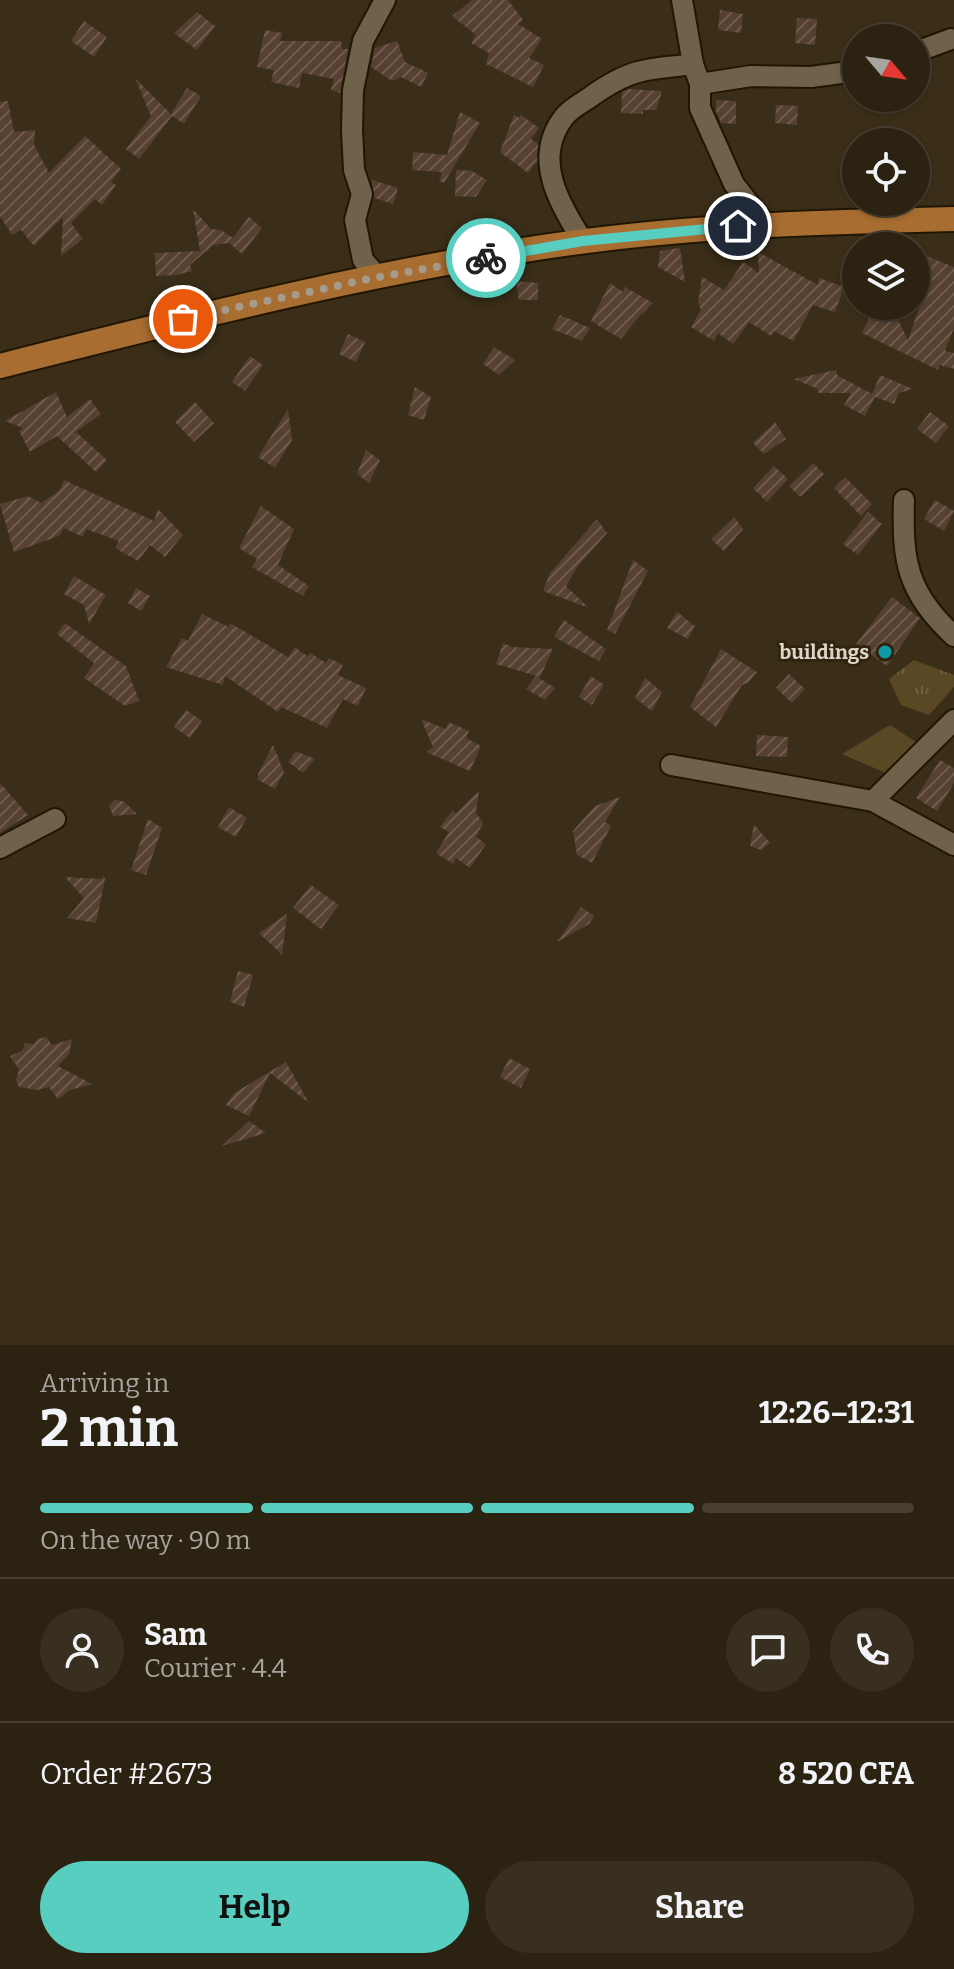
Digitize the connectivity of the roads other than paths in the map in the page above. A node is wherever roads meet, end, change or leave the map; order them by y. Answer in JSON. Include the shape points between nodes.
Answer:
{"nodes":[{"id":1,"x":385,"y":0,"type":"edge"},
{"id":2,"x":682,"y":0,"type":"edge"},
{"id":3,"x":951,"y":39,"type":"dead end"},
{"id":4,"x":930,"y":47,"type":"edge"},
{"id":5,"x":693,"y":64,"type":"junction"},
{"id":6,"x":842,"y":73,"type":"edge"},
{"id":7,"x":700,"y":84,"type":"junction"},
{"id":8,"x":954,"y":219,"type":"edge"},
{"id":9,"x":764,"y":223,"type":"junction"},
{"id":10,"x":583,"y":241,"type":"junction"},
{"id":11,"x":378,"y":277,"type":"junction"},
{"id":12,"x":0,"y":366,"type":"edge"},
{"id":13,"x":904,"y":500,"type":"dead end"},
{"id":14,"x":954,"y":636,"type":"edge"},
{"id":15,"x":954,"y":720,"type":"edge"},
{"id":16,"x":671,"y":765,"type":"dead end"},
{"id":17,"x":873,"y":801,"type":"junction"},
{"id":18,"x":55,"y":819,"type":"dead end"},
{"id":19,"x":954,"y":845,"type":"edge"},
{"id":20,"x":0,"y":848,"type":"edge"}],
"edges":[{"from":1,"to":11,"type":"street","via":[[363,41],[353,90],[354,170],[362,194],[355,220],[363,260]]},
{"from":2,"to":5,"type":"street"},
{"from":3,"to":4,"type":"street"},
{"from":5,"to":7,"type":"street"},
{"from":5,"to":10,"type":"street","via":[[639,72],[607,85],[565,114],[549,159],[552,182]]},
{"from":6,"to":7,"type":"street"},
{"from":7,"to":9,"type":"street","via":[[700,108],[717,150],[734,184]]},
{"from":8,"to":9,"type":"main road"},
{"from":9,"to":10,"type":"main road"},
{"from":10,"to":11,"type":"main road"},
{"from":11,"to":12,"type":"main road"},
{"from":13,"to":14,"type":"street","via":[[905,563],[914,588]]},
{"from":15,"to":17,"type":"street"},
{"from":16,"to":17,"type":"street"},
{"from":17,"to":19,"type":"street"},
{"from":18,"to":20,"type":"street"}]}
